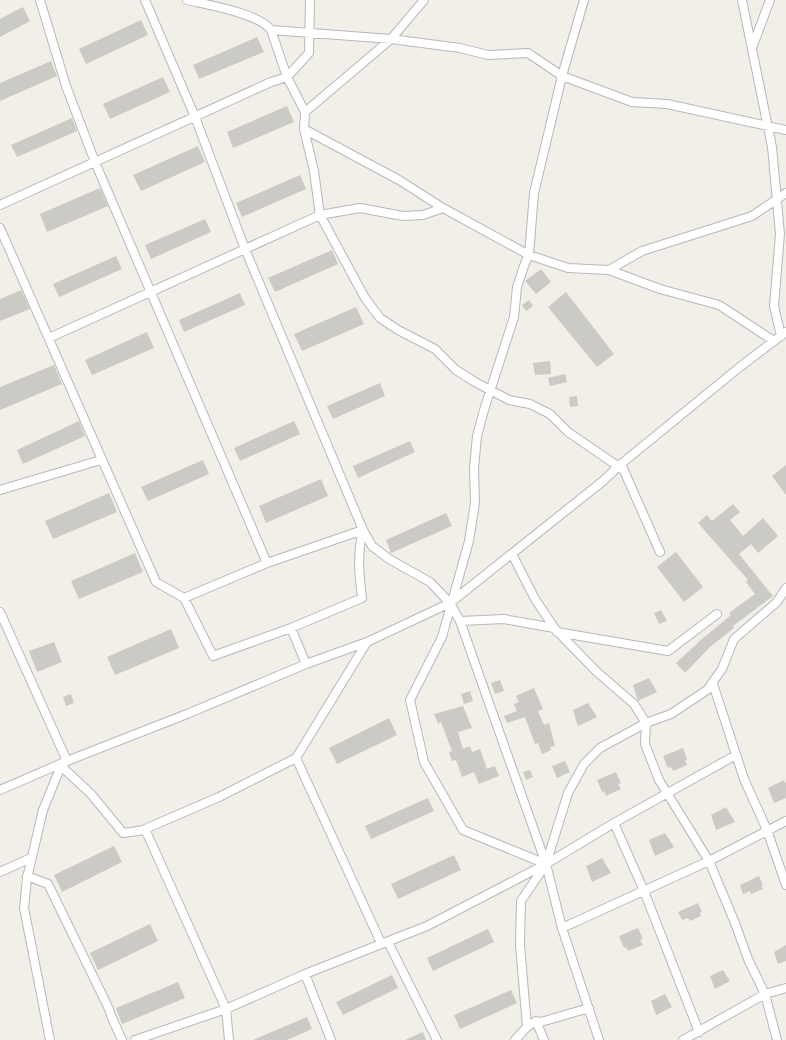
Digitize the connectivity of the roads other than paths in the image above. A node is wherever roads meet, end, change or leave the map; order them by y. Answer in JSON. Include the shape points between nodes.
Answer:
{"nodes":[{"id":1,"x":40,"y":0,"type":"edge"},
{"id":2,"x":145,"y":0,"type":"edge"},
{"id":3,"x":187,"y":0,"type":"edge"},
{"id":4,"x":310,"y":0,"type":"edge"},
{"id":5,"x":424,"y":0,"type":"edge"},
{"id":6,"x":584,"y":0,"type":"edge"},
{"id":7,"x":742,"y":0,"type":"edge"},
{"id":8,"x":770,"y":0,"type":"edge"},
{"id":9,"x":271,"y":30,"type":"junction"},
{"id":10,"x":310,"y":33,"type":"junction"},
{"id":11,"x":391,"y":38,"type":"junction"},
{"id":12,"x":752,"y":48,"type":"junction"},
{"id":13,"x":562,"y":76,"type":"junction"},
{"id":14,"x":287,"y":77,"type":"junction"},
{"id":15,"x":305,"y":112,"type":"junction"},
{"id":16,"x":195,"y":117,"type":"junction"},
{"id":17,"x":769,"y":127,"type":"junction"},
{"id":18,"x":304,"y":129,"type":"junction"},
{"id":19,"x":786,"y":130,"type":"edge"},
{"id":20,"x":95,"y":162,"type":"junction"},
{"id":21,"x":786,"y":193,"type":"edge"},
{"id":22,"x":777,"y":200,"type":"junction"},
{"id":23,"x":0,"y":205,"type":"edge"},
{"id":24,"x":443,"y":208,"type":"junction"},
{"id":25,"x":320,"y":215,"type":"junction"},
{"id":26,"x":0,"y":228,"type":"edge"},
{"id":27,"x":245,"y":249,"type":"junction"},
{"id":28,"x":529,"y":255,"type":"junction"},
{"id":29,"x":609,"y":270,"type":"junction"},
{"id":30,"x":151,"y":292,"type":"junction"},
{"id":31,"x":784,"y":334,"type":"edge"},
{"id":32,"x":49,"y":338,"type":"junction"},
{"id":33,"x":774,"y":341,"type":"junction"},
{"id":34,"x":491,"y":390,"type":"junction"},
{"id":35,"x":101,"y":460,"type":"junction"},
{"id":36,"x":620,"y":467,"type":"junction"},
{"id":37,"x":0,"y":490,"type":"edge"},
{"id":38,"x":363,"y":530,"type":"junction"},
{"id":39,"x":660,"y":552,"type":"dead end"},
{"id":40,"x":512,"y":554,"type":"junction"},
{"id":41,"x":267,"y":563,"type":"junction"},
{"id":42,"x":786,"y":588,"type":"edge"},
{"id":43,"x":184,"y":598,"type":"junction"},
{"id":44,"x":450,"y":602,"type":"junction"},
{"id":45,"x":0,"y":612,"type":"edge"},
{"id":46,"x":717,"y":614,"type":"dead end"},
{"id":47,"x":460,"y":620,"type":"junction"},
{"id":48,"x":291,"y":628,"type":"junction"},
{"id":49,"x":557,"y":632,"type":"junction"},
{"id":50,"x":367,"y":642,"type":"junction"},
{"id":51,"x":306,"y":664,"type":"junction"},
{"id":52,"x":713,"y":684,"type":"junction"},
{"id":53,"x":646,"y":723,"type":"junction"},
{"id":54,"x":736,"y":755,"type":"junction"},
{"id":55,"x":296,"y":758,"type":"junction"},
{"id":56,"x":64,"y":764,"type":"junction"},
{"id":57,"x":0,"y":790,"type":"edge"},
{"id":58,"x":667,"y":794,"type":"junction"},
{"id":59,"x":786,"y":820,"type":"edge"},
{"id":60,"x":614,"y":823,"type":"junction"},
{"id":61,"x":145,"y":830,"type":"junction"},
{"id":62,"x":767,"y":830,"type":"junction"},
{"id":63,"x":31,"y":858,"type":"junction"},
{"id":64,"x":709,"y":861,"type":"junction"},
{"id":65,"x":546,"y":864,"type":"junction"},
{"id":66,"x":0,"y":872,"type":"edge"},
{"id":67,"x":27,"y":876,"type":"junction"},
{"id":68,"x":786,"y":885,"type":"edge"},
{"id":69,"x":644,"y":891,"type":"junction"},
{"id":70,"x":562,"y":928,"type":"junction"},
{"id":71,"x":385,"y":943,"type":"junction"},
{"id":72,"x":305,"y":974,"type":"junction"},
{"id":73,"x":786,"y":988,"type":"edge"},
{"id":74,"x":765,"y":994,"type":"junction"},
{"id":75,"x":589,"y":1008,"type":"junction"},
{"id":76,"x":226,"y":1009,"type":"junction"},
{"id":77,"x":536,"y":1021,"type":"junction"},
{"id":78,"x":527,"y":1027,"type":"junction"},
{"id":79,"x":699,"y":1032,"type":"junction"},
{"id":80,"x":50,"y":1040,"type":"edge"},
{"id":81,"x":122,"y":1040,"type":"edge"},
{"id":82,"x":135,"y":1040,"type":"edge"},
{"id":83,"x":229,"y":1040,"type":"edge"},
{"id":84,"x":331,"y":1040,"type":"edge"},
{"id":85,"x":437,"y":1040,"type":"edge"},
{"id":86,"x":515,"y":1040,"type":"edge"},
{"id":87,"x":544,"y":1040,"type":"edge"},
{"id":88,"x":599,"y":1040,"type":"edge"},
{"id":89,"x":683,"y":1040,"type":"edge"},
{"id":90,"x":777,"y":1040,"type":"edge"}],
"edges":[{"from":1,"to":20,"type":"street","via":[[66,86]]},
{"from":2,"to":16,"type":"street"},
{"from":3,"to":9,"type":"street","via":[[249,16],[267,25]]},
{"from":4,"to":10,"type":"street"},
{"from":5,"to":11,"type":"street"},
{"from":6,"to":13,"type":"street"},
{"from":7,"to":12,"type":"street"},
{"from":8,"to":12,"type":"street"},
{"from":9,"to":10,"type":"street"},
{"from":9,"to":14,"type":"street"},
{"from":10,"to":11,"type":"street"},
{"from":10,"to":14,"type":"street","via":[[309,53]]},
{"from":11,"to":13,"type":"street","via":[[488,54],[528,53]]},
{"from":11,"to":15,"type":"street"},
{"from":12,"to":17,"type":"street"},
{"from":13,"to":17,"type":"street","via":[[632,102],[667,104]]},
{"from":13,"to":28,"type":"street","via":[[534,193]]},
{"from":14,"to":15,"type":"street"},
{"from":14,"to":16,"type":"street"},
{"from":15,"to":18,"type":"street"},
{"from":16,"to":20,"type":"street"},
{"from":16,"to":27,"type":"street"},
{"from":17,"to":19,"type":"street"},
{"from":17,"to":22,"type":"street"},
{"from":18,"to":24,"type":"street","via":[[399,180]]},
{"from":18,"to":25,"type":"street","via":[[314,170]]},
{"from":20,"to":23,"type":"street"},
{"from":20,"to":30,"type":"street"},
{"from":21,"to":22,"type":"street"},
{"from":22,"to":29,"type":"street","via":[[752,216],[642,251]]},
{"from":22,"to":31,"type":"street","via":[[780,234],[774,306]]},
{"from":24,"to":25,"type":"street","via":[[422,215],[403,216],[360,208]]},
{"from":24,"to":28,"type":"street"},
{"from":25,"to":27,"type":"street"},
{"from":25,"to":34,"type":"street","via":[[365,298],[380,318],[435,349],[456,370]]},
{"from":26,"to":32,"type":"street"},
{"from":27,"to":30,"type":"street"},
{"from":27,"to":38,"type":"street"},
{"from":28,"to":29,"type":"street","via":[[568,268]]},
{"from":28,"to":34,"type":"street","via":[[517,287],[514,317]]},
{"from":29,"to":33,"type":"street","via":[[660,289],[719,305]]},
{"from":30,"to":32,"type":"street"},
{"from":30,"to":41,"type":"street"},
{"from":31,"to":33,"type":"street"},
{"from":32,"to":35,"type":"street"},
{"from":33,"to":36,"type":"street"},
{"from":34,"to":36,"type":"street","via":[[510,400],[530,404],[550,414],[568,432]]},
{"from":34,"to":44,"type":"street","via":[[477,436],[474,468],[475,503],[469,541]]},
{"from":35,"to":37,"type":"street"},
{"from":35,"to":43,"type":"street","via":[[156,582]]},
{"from":36,"to":39,"type":"street"},
{"from":36,"to":40,"type":"street"},
{"from":38,"to":41,"type":"street"},
{"from":38,"to":44,"type":"street","via":[[372,546],[430,582]]},
{"from":38,"to":48,"type":"street","via":[[357,562],[362,598]]},
{"from":40,"to":44,"type":"street"},
{"from":40,"to":49,"type":"street","via":[[535,599]]},
{"from":41,"to":43,"type":"street"},
{"from":42,"to":52,"type":"street","via":[[777,602],[734,639]]},
{"from":43,"to":48,"type":"street","via":[[213,656]]},
{"from":44,"to":47,"type":"street"},
{"from":44,"to":50,"type":"street"},
{"from":44,"to":65,"type":"street","via":[[442,636],[410,700],[424,762],[463,830]]},
{"from":45,"to":56,"type":"street"},
{"from":46,"to":49,"type":"street","via":[[668,651]]},
{"from":47,"to":49,"type":"street","via":[[504,619],[554,628]]},
{"from":47,"to":65,"type":"street"},
{"from":48,"to":51,"type":"street"},
{"from":49,"to":53,"type":"street","via":[[634,704]]},
{"from":50,"to":51,"type":"street"},
{"from":50,"to":55,"type":"street"},
{"from":51,"to":56,"type":"street"},
{"from":52,"to":53,"type":"street","via":[[671,714]]},
{"from":52,"to":54,"type":"street"},
{"from":53,"to":58,"type":"street","via":[[645,744]]},
{"from":53,"to":65,"type":"street","via":[[600,748],[584,764],[568,793]]},
{"from":54,"to":58,"type":"street"},
{"from":54,"to":62,"type":"street"},
{"from":55,"to":61,"type":"street","via":[[219,797]]},
{"from":55,"to":71,"type":"street"},
{"from":56,"to":57,"type":"street"},
{"from":56,"to":61,"type":"street","via":[[123,833]]},
{"from":56,"to":63,"type":"street","via":[[43,810]]},
{"from":58,"to":60,"type":"street"},
{"from":58,"to":64,"type":"street"},
{"from":59,"to":62,"type":"street"},
{"from":60,"to":65,"type":"street"},
{"from":60,"to":69,"type":"street"},
{"from":61,"to":76,"type":"street"},
{"from":62,"to":64,"type":"street"},
{"from":62,"to":68,"type":"street"},
{"from":63,"to":66,"type":"street"},
{"from":63,"to":67,"type":"street"},
{"from":64,"to":69,"type":"street"},
{"from":64,"to":74,"type":"street","via":[[736,923],[748,959]]},
{"from":65,"to":70,"type":"street"},
{"from":65,"to":71,"type":"street","via":[[427,926]]},
{"from":65,"to":78,"type":"street","via":[[521,901],[520,945]]},
{"from":67,"to":80,"type":"street","via":[[24,908]]},
{"from":67,"to":81,"type":"street","via":[[48,884]]},
{"from":69,"to":70,"type":"street"},
{"from":69,"to":79,"type":"street"},
{"from":70,"to":75,"type":"street"},
{"from":71,"to":72,"type":"street"},
{"from":71,"to":85,"type":"street"},
{"from":72,"to":76,"type":"street"},
{"from":72,"to":84,"type":"street"},
{"from":73,"to":74,"type":"street"},
{"from":74,"to":79,"type":"street"},
{"from":74,"to":90,"type":"street"},
{"from":75,"to":77,"type":"street","via":[[541,1022]]},
{"from":75,"to":88,"type":"street"},
{"from":76,"to":82,"type":"street"},
{"from":76,"to":83,"type":"street"},
{"from":77,"to":78,"type":"street"},
{"from":77,"to":87,"type":"street"},
{"from":78,"to":86,"type":"street"},
{"from":79,"to":89,"type":"street"}]}
